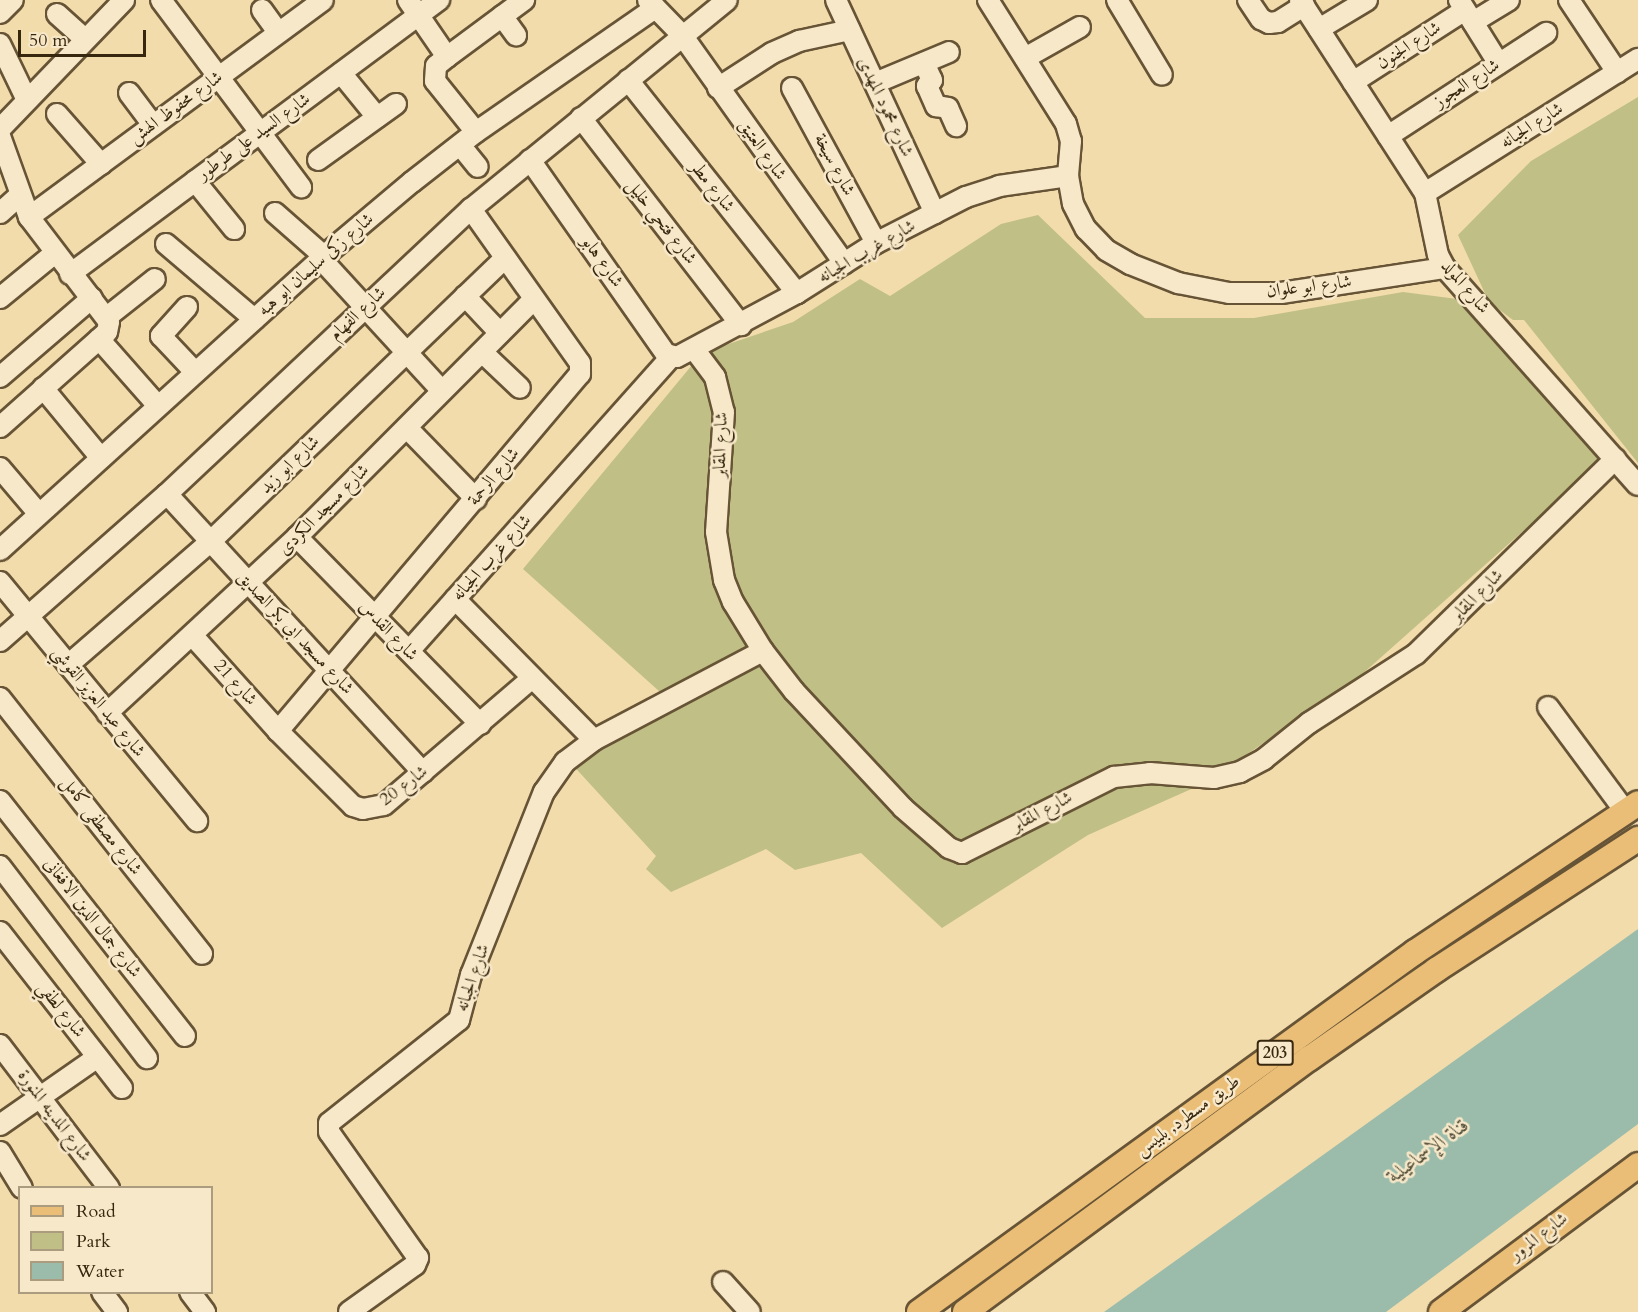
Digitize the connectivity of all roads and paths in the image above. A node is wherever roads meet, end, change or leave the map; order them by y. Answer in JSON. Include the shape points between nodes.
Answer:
{"nodes":[{"id":1,"x":13,"y":0,"type":"edge"},
{"id":2,"x":161,"y":0,"type":"edge"},
{"id":3,"x":323,"y":0,"type":"edge"},
{"id":4,"x":438,"y":0,"type":"edge"},
{"id":5,"x":727,"y":0,"type":"edge"},
{"id":6,"x":836,"y":0,"type":"edge"},
{"id":7,"x":988,"y":0,"type":"edge"},
{"id":8,"x":1117,"y":0,"type":"edge"},
{"id":9,"x":1248,"y":0,"type":"edge"},
{"id":10,"x":1367,"y":0,"type":"edge"},
{"id":11,"x":1509,"y":0,"type":"edge"},
{"id":12,"x":1569,"y":0,"type":"edge"},
{"id":13,"x":121,"y":1,"type":"edge"},
{"id":14,"x":520,"y":1,"type":"edge"},
{"id":15,"x":1302,"y":3,"type":"edge"},
{"id":16,"x":652,"y":4,"type":"edge"},
{"id":17,"x":414,"y":8,"type":"edge"},
{"id":18,"x":262,"y":10,"type":"dead end"},
{"id":19,"x":1466,"y":11,"type":"edge"},
{"id":20,"x":0,"y":13,"type":"edge"},
{"id":21,"x":57,"y":14,"type":"dead end"},
{"id":22,"x":502,"y":16,"type":"junction"},
{"id":23,"x":1080,"y":27,"type":"dead end"},
{"id":24,"x":849,"y":30,"type":"junction"},
{"id":25,"x":1319,"y":30,"type":"junction"},
{"id":26,"x":278,"y":33,"type":"junction"},
{"id":27,"x":1546,"y":33,"type":"dead end"},
{"id":28,"x":516,"y":35,"type":"dead end"},
{"id":29,"x":682,"y":35,"type":"junction"},
{"id":30,"x":85,"y":39,"type":"junction"},
{"id":31,"x":0,"y":44,"type":"edge"},
{"id":32,"x":949,"y":52,"type":"dead end"},
{"id":33,"x":447,"y":57,"type":"junction"},
{"id":34,"x":1025,"y":58,"type":"junction"},
{"id":35,"x":1638,"y":59,"type":"edge"},
{"id":36,"x":924,"y":63,"type":"junction"},
{"id":37,"x":1499,"y":64,"type":"junction"},
{"id":38,"x":1617,"y":72,"type":"junction"},
{"id":39,"x":341,"y":73,"type":"junction"},
{"id":40,"x":1162,"y":75,"type":"dead end"},
{"id":41,"x":219,"y":76,"type":"junction"},
{"id":42,"x":628,"y":80,"type":"junction"},
{"id":43,"x":1353,"y":82,"type":"junction"},
{"id":44,"x":875,"y":83,"type":"junction"},
{"id":45,"x":718,"y":88,"type":"junction"},
{"id":46,"x":792,"y":88,"type":"dead end"},
{"id":47,"x":129,"y":93,"type":"dead end"},
{"id":48,"x":27,"y":99,"type":"junction"},
{"id":49,"x":396,"y":104,"type":"dead end"},
{"id":50,"x":57,"y":114,"type":"dead end"},
{"id":51,"x":377,"y":117,"type":"junction"},
{"id":52,"x":581,"y":118,"type":"junction"},
{"id":53,"x":153,"y":125,"type":"junction"},
{"id":54,"x":956,"y":126,"type":"dead end"},
{"id":55,"x":0,"y":129,"type":"edge"},
{"id":56,"x":262,"y":132,"type":"junction"},
{"id":57,"x":476,"y":132,"type":"junction"},
{"id":58,"x":0,"y":135,"type":"edge"},
{"id":59,"x":1388,"y":136,"type":"junction"},
{"id":60,"x":460,"y":145,"type":"junction"},
{"id":61,"x":318,"y":160,"type":"dead end"},
{"id":62,"x":530,"y":160,"type":"junction"},
{"id":63,"x":100,"y":164,"type":"junction"},
{"id":64,"x":478,"y":167,"type":"dead end"},
{"id":65,"x":1068,"y":176,"type":"junction"},
{"id":66,"x":195,"y":181,"type":"junction"},
{"id":67,"x":301,"y":187,"type":"dead end"},
{"id":68,"x":1425,"y":193,"type":"junction"},
{"id":69,"x":19,"y":196,"type":"junction"},
{"id":70,"x":471,"y":209,"type":"junction"},
{"id":71,"x":0,"y":213,"type":"edge"},
{"id":72,"x":274,"y":213,"type":"dead end"},
{"id":73,"x":935,"y":213,"type":"junction"},
{"id":74,"x":29,"y":217,"type":"junction"},
{"id":75,"x":234,"y":229,"type":"dead end"},
{"id":76,"x":876,"y":243,"type":"junction"},
{"id":77,"x":166,"y":244,"type":"dead end"},
{"id":78,"x":55,"y":253,"type":"junction"},
{"id":79,"x":323,"y":258,"type":"junction"},
{"id":80,"x":505,"y":258,"type":"junction"},
{"id":81,"x":844,"y":263,"type":"junction"},
{"id":82,"x":1445,"y":268,"type":"junction"},
{"id":83,"x":70,"y":274,"type":"junction"},
{"id":84,"x":155,"y":279,"type":"dead end"},
{"id":85,"x":797,"y":293,"type":"junction"},
{"id":86,"x":465,"y":296,"type":"junction"},
{"id":87,"x":0,"y":298,"type":"edge"},
{"id":88,"x":92,"y":298,"type":"junction"},
{"id":89,"x":533,"y":300,"type":"junction"},
{"id":90,"x":187,"y":307,"type":"dead end"},
{"id":91,"x":365,"y":307,"type":"junction"},
{"id":92,"x":107,"y":317,"type":"junction"},
{"id":93,"x":254,"y":319,"type":"junction"},
{"id":94,"x":741,"y":325,"type":"junction"},
{"id":95,"x":500,"y":333,"type":"junction"},
{"id":96,"x":99,"y":339,"type":"junction"},
{"id":97,"x":406,"y":352,"type":"junction"},
{"id":98,"x":482,"y":352,"type":"junction"},
{"id":99,"x":681,"y":354,"type":"junction"},
{"id":100,"x":195,"y":372,"type":"junction"},
{"id":101,"x":0,"y":377,"type":"edge"},
{"id":102,"x":43,"y":388,"type":"junction"},
{"id":103,"x":520,"y":388,"type":"dead end"},
{"id":104,"x":442,"y":392,"type":"junction"},
{"id":105,"x":158,"y":406,"type":"junction"},
{"id":106,"x":0,"y":427,"type":"edge"},
{"id":107,"x":407,"y":428,"type":"junction"},
{"id":108,"x":101,"y":458,"type":"junction"},
{"id":109,"x":1615,"y":459,"type":"junction"},
{"id":110,"x":0,"y":468,"type":"edge"},
{"id":111,"x":1638,"y":485,"type":"edge"},
{"id":112,"x":167,"y":494,"type":"junction"},
{"id":113,"x":476,"y":499,"type":"junction"},
{"id":114,"x":39,"y":514,"type":"junction"},
{"id":115,"x":297,"y":537,"type":"junction"},
{"id":116,"x":211,"y":541,"type":"junction"},
{"id":117,"x":0,"y":550,"type":"edge"},
{"id":118,"x":0,"y":582,"type":"edge"},
{"id":119,"x":249,"y":584,"type":"junction"},
{"id":120,"x":455,"y":599,"type":"junction"},
{"id":121,"x":373,"y":615,"type":"junction"},
{"id":122,"x":28,"y":617,"type":"junction"},
{"id":123,"x":192,"y":635,"type":"junction"},
{"id":124,"x":0,"y":641,"type":"edge"},
{"id":125,"x":409,"y":651,"type":"junction"},
{"id":126,"x":763,"y":651,"type":"junction"},
{"id":127,"x":68,"y":665,"type":"junction"},
{"id":128,"x":332,"y":671,"type":"junction"},
{"id":129,"x":531,"y":679,"type":"junction"},
{"id":130,"x":0,"y":698,"type":"edge"},
{"id":131,"x":1548,"y":707,"type":"dead end"},
{"id":132,"x":106,"y":713,"type":"junction"},
{"id":133,"x":480,"y":724,"type":"junction"},
{"id":134,"x":278,"y":731,"type":"junction"},
{"id":135,"x":594,"y":740,"type":"junction"},
{"id":136,"x":423,"y":772,"type":"junction"},
{"id":137,"x":0,"y":801,"type":"edge"},
{"id":138,"x":1631,"y":807,"type":"edge"},
{"id":139,"x":197,"y":821,"type":"dead end"},
{"id":140,"x":1638,"y":839,"type":"edge"},
{"id":141,"x":0,"y":866,"type":"edge"},
{"id":142,"x":0,"y":932,"type":"edge"},
{"id":143,"x":202,"y":954,"type":"dead end"},
{"id":144,"x":185,"y":1036,"type":"dead end"},
{"id":145,"x":0,"y":1045,"type":"edge"},
{"id":146,"x":98,"y":1057,"type":"junction"},
{"id":147,"x":147,"y":1059,"type":"dead end"},
{"id":148,"x":122,"y":1088,"type":"dead end"},
{"id":149,"x":39,"y":1097,"type":"junction"},
{"id":150,"x":0,"y":1125,"type":"edge"},
{"id":151,"x":0,"y":1152,"type":"edge"},
{"id":152,"x":1638,"y":1164,"type":"edge"},
{"id":153,"x":21,"y":1186,"type":"edge"},
{"id":154,"x":107,"y":1186,"type":"edge"},
{"id":155,"x":723,"y":1282,"type":"dead end"},
{"id":156,"x":103,"y":1294,"type":"edge"},
{"id":157,"x":191,"y":1294,"type":"edge"},
{"id":158,"x":117,"y":1312,"type":"edge"},
{"id":159,"x":205,"y":1312,"type":"edge"},
{"id":160,"x":349,"y":1312,"type":"edge"},
{"id":161,"x":750,"y":1312,"type":"edge"},
{"id":162,"x":919,"y":1312,"type":"edge"},
{"id":163,"x":964,"y":1312,"type":"edge"},
{"id":164,"x":1441,"y":1312,"type":"edge"}],
"edges":[{"from":1,"to":20,"type":"street"},
{"from":2,"to":41,"type":"street"},
{"from":3,"to":26,"type":"street","name":"شارع محفوظ الهش"},
{"from":4,"to":17,"type":"street","name":"شارع السيد على طرطور"},
{"from":5,"to":29,"type":"street","name":"شارع الفهام"},
{"from":6,"to":24,"type":"street","name":"شارع محمود المهدى"},
{"from":7,"to":34,"type":"street","name":"شارع ابو علوان"},
{"from":8,"to":40,"type":"street"},
{"from":9,"to":15,"type":"street","via":[[1261,20],[1269,23],[1278,22]]},
{"from":10,"to":25,"type":"street"},
{"from":11,"to":19,"type":"street","name":"شارع الجنون"},
{"from":12,"to":38,"type":"street"},
{"from":13,"to":30,"type":"street"},
{"from":14,"to":22,"type":"street"},
{"from":15,"to":25,"type":"street","name":"شارع المولد"},
{"from":16,"to":29,"type":"street","name":"شارع العتيق"},
{"from":16,"to":57,"type":"street","name":"شارع زكى سليمان ابو هبه"},
{"from":17,"to":33,"type":"street"},
{"from":17,"to":39,"type":"street","name":"شارع السيد على طرطور"},
{"from":18,"to":26,"type":"street"},
{"from":19,"to":37,"type":"street"},
{"from":19,"to":43,"type":"street","name":"شارع الجنون"},
{"from":21,"to":30,"type":"street"},
{"from":22,"to":28,"type":"street"},
{"from":22,"to":33,"type":"street"},
{"from":23,"to":34,"type":"street"},
{"from":24,"to":44,"type":"street","name":"شارع محمود المهدى"},
{"from":24,"to":45,"type":"street","via":[[799,41],[772,53]]},
{"from":25,"to":43,"type":"street","name":"شارع المولد"},
{"from":26,"to":41,"type":"street","name":"شارع محفوظ الهش"},
{"from":27,"to":37,"type":"street","name":"شارع العجوز"},
{"from":29,"to":42,"type":"street","name":"شارع الفهام"},
{"from":29,"to":45,"type":"street","name":"شارع العتيق"},
{"from":30,"to":48,"type":"street"},
{"from":31,"to":48,"type":"street"},
{"from":32,"to":36,"type":"street"},
{"from":33,"to":57,"type":"street","via":[[436,66],[435,81]]},
{"from":34,"to":65,"type":"street","name":"شارع ابو علوان","via":[[1066,124],[1071,141]]},
{"from":35,"to":38,"type":"street","name":"شارع الجبانه"},
{"from":36,"to":44,"type":"street"},
{"from":36,"to":54,"type":"street","via":[[932,80],[927,86],[936,106],[948,108]]},
{"from":37,"to":59,"type":"street","name":"شارع العجوز"},
{"from":38,"to":68,"type":"street","name":"شارع الجبانه"},
{"from":39,"to":51,"type":"street"},
{"from":39,"to":56,"type":"street","name":"شارع السيد على طرطور"},
{"from":41,"to":53,"type":"street","name":"شارع محفوظ الهش"},
{"from":41,"to":56,"type":"street"},
{"from":42,"to":52,"type":"street","name":"شارع الفهام"},
{"from":42,"to":85,"type":"street","name":"شارع مطر"},
{"from":43,"to":59,"type":"street","name":"شارع المولد"},
{"from":44,"to":73,"type":"street","name":"شارع محمود المهدى"},
{"from":45,"to":81,"type":"street","name":"شارع العتيق"},
{"from":46,"to":76,"type":"street","name":"شارع سيخة"},
{"from":47,"to":53,"type":"street"},
{"from":48,"to":55,"type":"street"},
{"from":49,"to":51,"type":"street"},
{"from":50,"to":63,"type":"street"},
{"from":51,"to":61,"type":"street"},
{"from":52,"to":62,"type":"street","name":"شارع الفهام"},
{"from":52,"to":94,"type":"street","name":"شارع فتحي خليل"},
{"from":53,"to":63,"type":"street","name":"شارع محفوظ الهش"},
{"from":56,"to":66,"type":"street","name":"شارع السيد على طرطور"},
{"from":56,"to":67,"type":"street"},
{"from":57,"to":60,"type":"street","name":"شارع زكى سليمان ابو هبه"},
{"from":58,"to":69,"type":"street"},
{"from":59,"to":68,"type":"street","name":"شارع المولد"},
{"from":60,"to":64,"type":"street"},
{"from":60,"to":79,"type":"street","name":"شارع زكى سليمان ابو هبه"},
{"from":62,"to":70,"type":"street","name":"شارع الفهام"},
{"from":62,"to":99,"type":"street","name":"شارع هابو"},
{"from":63,"to":74,"type":"street","name":"شارع محفوظ الهش"},
{"from":65,"to":73,"type":"street","name":"شارع غرب الجبانه","via":[[999,186]]},
{"from":65,"to":82,"type":"street","name":"شارع ابو علوان","via":[[1073,204],[1086,229],[1106,250],[1178,283],[1229,293],[1281,293]]},
{"from":66,"to":75,"type":"street"},
{"from":66,"to":83,"type":"street","name":"شارع السيد على طرطور"},
{"from":68,"to":82,"type":"street","name":"شارع المولد","via":[[1438,255]]},
{"from":69,"to":71,"type":"street"},
{"from":69,"to":74,"type":"street"},
{"from":70,"to":80,"type":"street","name":"شارع الرحمة"},
{"from":70,"to":91,"type":"street","name":"شارع الفهام"},
{"from":72,"to":79,"type":"street"},
{"from":73,"to":76,"type":"street","name":"شارع غرب الجبانه"},
{"from":74,"to":78,"type":"street"},
{"from":76,"to":81,"type":"street","name":"شارع غرب الجبانه"},
{"from":77,"to":93,"type":"street"},
{"from":78,"to":83,"type":"street"},
{"from":78,"to":87,"type":"street"},
{"from":79,"to":91,"type":"street"},
{"from":79,"to":93,"type":"street","name":"شارع زكى سليمان ابو هبه"},
{"from":80,"to":86,"type":"street","name":"شارع ابو زيد"},
{"from":80,"to":89,"type":"street","name":"شارع الرحمة"},
{"from":81,"to":85,"type":"street","name":"شارع غرب الجبانه"},
{"from":82,"to":109,"type":"street","name":"شارع المولد"},
{"from":83,"to":88,"type":"street"},
{"from":84,"to":92,"type":"street"},
{"from":85,"to":94,"type":"street","name":"شارع غرب الجبانه"},
{"from":86,"to":95,"type":"street"},
{"from":86,"to":97,"type":"street","name":"شارع ابو زيد"},
{"from":88,"to":92,"type":"street"},
{"from":88,"to":101,"type":"street"},
{"from":89,"to":95,"type":"street","name":"شارع مسجد الكردى"},
{"from":89,"to":113,"type":"street","name":"شارع الرحمة","via":[[580,363],[580,374]]},
{"from":90,"to":100,"type":"street","via":[[161,336]]},
{"from":91,"to":97,"type":"street"},
{"from":91,"to":112,"type":"street","name":"شارع الفهام"},
{"from":92,"to":96,"type":"street","via":[[107,332]]},
{"from":93,"to":100,"type":"street","name":"شارع زكى سليمان ابو هبه"},
{"from":94,"to":99,"type":"street","name":"شارع غرب الجبانه"},
{"from":95,"to":98,"type":"street","name":"شارع مسجد الكردى"},
{"from":96,"to":102,"type":"street"},
{"from":96,"to":105,"type":"street"},
{"from":97,"to":104,"type":"street"},
{"from":97,"to":116,"type":"street","name":"شارع ابو زيد","via":[[372,374]]},
{"from":98,"to":103,"type":"street"},
{"from":98,"to":104,"type":"street","name":"شارع مسجد الكردى"},
{"from":99,"to":120,"type":"street","name":"شارع غرب الجبانه"},
{"from":99,"to":126,"type":"street","name":"شارع المقابر","via":[[715,377],[724,412],[718,556],[733,602]]},
{"from":100,"to":105,"type":"street","name":"شارع زكى سليمان ابو هبه"},
{"from":102,"to":106,"type":"street"},
{"from":102,"to":108,"type":"street"},
{"from":104,"to":107,"type":"street","name":"شارع مسجد الكردى"},
{"from":105,"to":108,"type":"street","name":"شارع زكى سليمان ابو هبه"},
{"from":107,"to":113,"type":"street"},
{"from":107,"to":115,"type":"street","name":"شارع مسجد الكردى"},
{"from":108,"to":114,"type":"street","name":"شارع زكى سليمان ابو هبه"},
{"from":109,"to":111,"type":"street","name":"شارع المولد"},
{"from":109,"to":126,"type":"street","name":"شارع المقابر","via":[[1416,654],[1309,723],[1264,759],[1240,772],[1214,778],[1150,773],[1114,777],[969,852],[949,848],[903,807]]},
{"from":110,"to":114,"type":"street"},
{"from":112,"to":116,"type":"street","name":"شارع مسجد ابى بكر الصديق"},
{"from":112,"to":122,"type":"street","name":"شارع الفهام"},
{"from":113,"to":121,"type":"street","name":"شارع الرحمة"},
{"from":114,"to":117,"type":"street","name":"شارع زكى سليمان ابو هبه"},
{"from":115,"to":119,"type":"street","name":"شارع مسجد الكردى"},
{"from":115,"to":121,"type":"street","name":"شارع القدس"},
{"from":116,"to":119,"type":"street","name":"شارع مسجد ابى بكر الصديق"},
{"from":116,"to":127,"type":"street","name":"شارع ابو زيد"},
{"from":118,"to":122,"type":"street","name":"شارع عبد العزيز القوشي"},
{"from":119,"to":123,"type":"street","name":"شارع مسجد الكردى"},
{"from":119,"to":128,"type":"street","name":"شارع مسجد ابى بكر الصديق"},
{"from":120,"to":125,"type":"street","name":"شارع غرب الجبانه"},
{"from":120,"to":129,"type":"street"},
{"from":121,"to":125,"type":"street","name":"شارع القدس"},
{"from":121,"to":128,"type":"street","name":"شارع الرحمة"},
{"from":122,"to":124,"type":"street","name":"شارع الفهام"},
{"from":122,"to":127,"type":"street","name":"شارع عبد العزيز القوشي"},
{"from":123,"to":132,"type":"street","name":"شارع مسجد الكردى"},
{"from":123,"to":134,"type":"street","name":"شارع 21"},
{"from":125,"to":133,"type":"street","name":"شارع القدس"},
{"from":126,"to":135,"type":"street","name":"شارع الجبانه"},
{"from":127,"to":132,"type":"street","name":"شارع عبد العزيز القوشي"},
{"from":128,"to":134,"type":"street","name":"شارع الرحمة"},
{"from":128,"to":136,"type":"street","name":"شارع مسجد ابى بكر الصديق"},
{"from":129,"to":133,"type":"street","name":"شارع 20"},
{"from":129,"to":135,"type":"street"},
{"from":130,"to":143,"type":"street","name":"شارع مصطفى كامل"},
{"from":131,"to":138,"type":"street"},
{"from":132,"to":139,"type":"street","name":"شارع عبد العزيز القوشي"},
{"from":133,"to":136,"type":"street","name":"شارع 20"},
{"from":134,"to":136,"type":"street","name":"شارع 20","via":[[352,806],[363,809],[384,805]]},
{"from":135,"to":160,"type":"street","name":"شارع الجبانه","via":[[565,762],[544,792],[471,975],[459,1020],[329,1123],[329,1132],[418,1258],[414,1265]]},
{"from":137,"to":144,"type":"street","name":"شارع جمال الدين الافغانى"},
{"from":138,"to":162,"type":"main road","name":"طريق مسطرد, بلبيس","number":"203","via":[[1415,952]]},
{"from":140,"to":163,"type":"main road","name":"طريق مسطرد, بلبيس","number":"203","via":[[1436,970],[1310,1058]]},
{"from":141,"to":147,"type":"street"},
{"from":142,"to":146,"type":"street","name":"شارع لطفي"},
{"from":145,"to":149,"type":"street","name":"شارع المدينه المنورة"},
{"from":146,"to":148,"type":"street","name":"شارع لطفي"},
{"from":146,"to":149,"type":"street"},
{"from":149,"to":150,"type":"street"},
{"from":149,"to":154,"type":"street","name":"شارع المدينه المنورة"},
{"from":151,"to":153,"type":"street"},
{"from":152,"to":164,"type":"main road","name":"شارع المرور"},
{"from":155,"to":161,"type":"street"},
{"from":156,"to":158,"type":"street"},
{"from":157,"to":159,"type":"street"}]}
